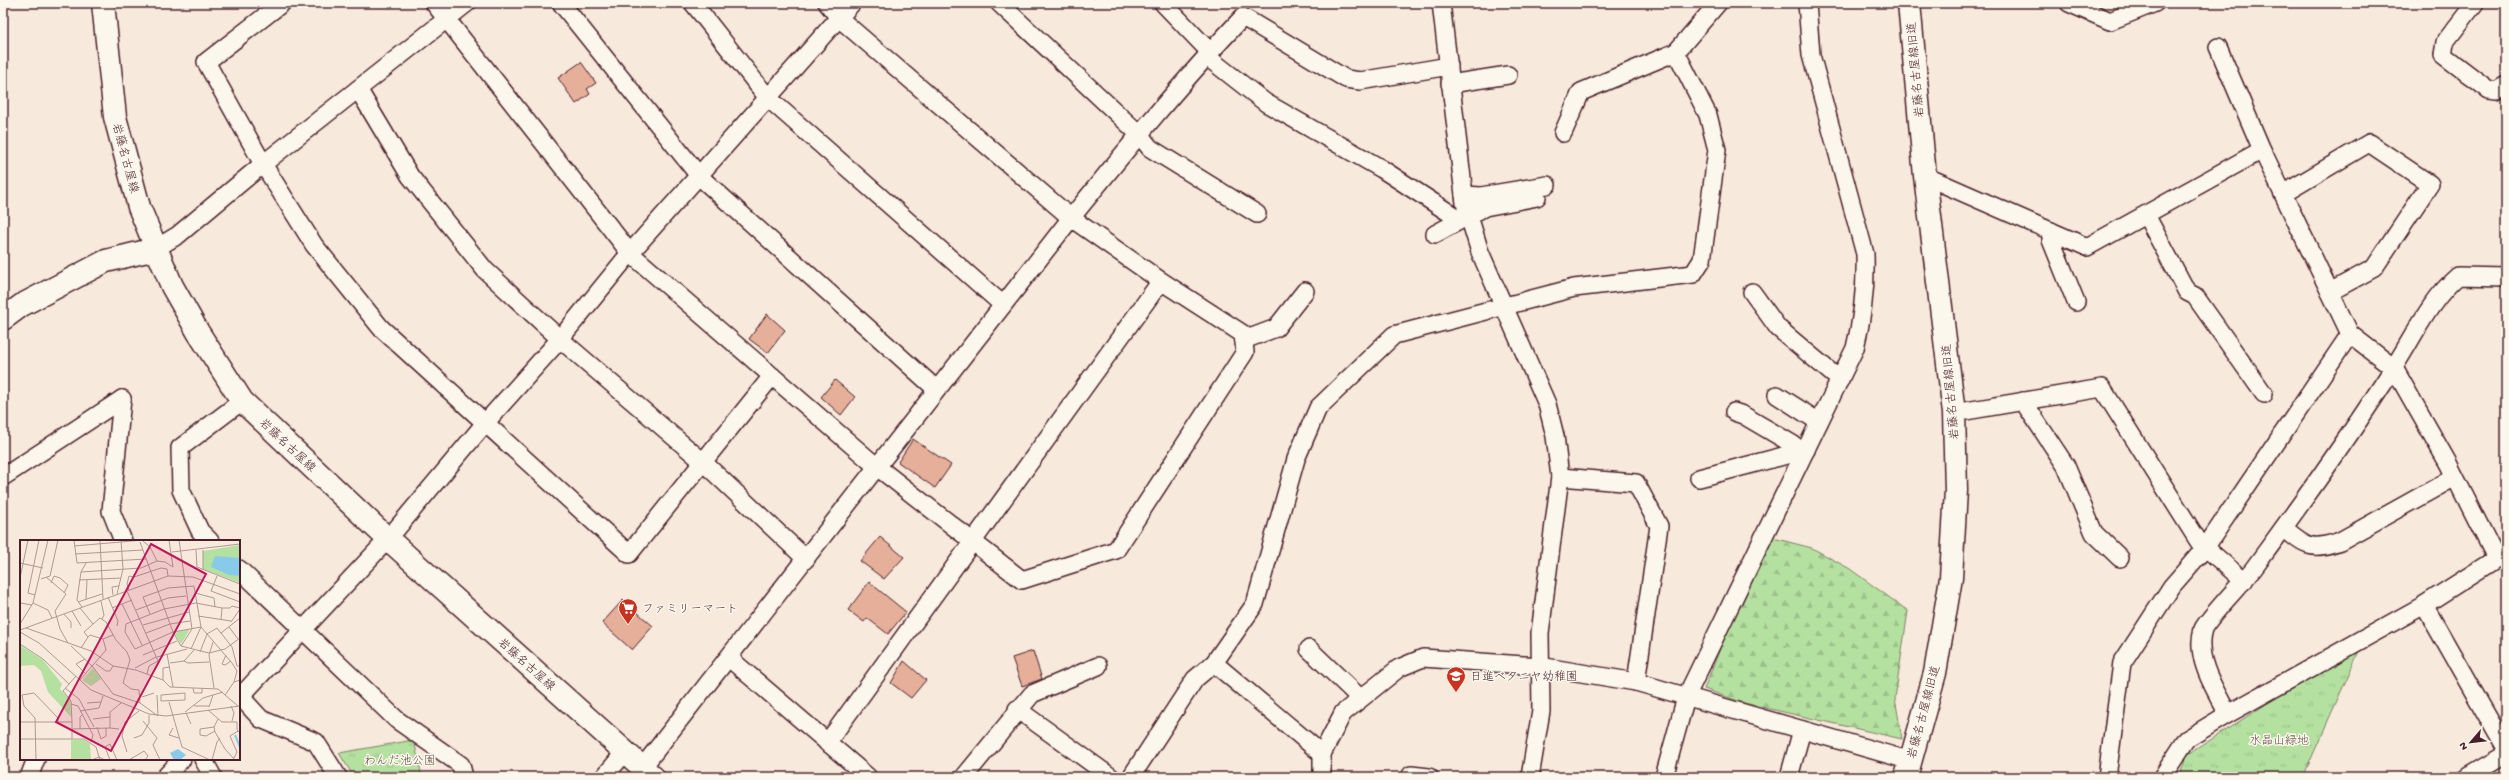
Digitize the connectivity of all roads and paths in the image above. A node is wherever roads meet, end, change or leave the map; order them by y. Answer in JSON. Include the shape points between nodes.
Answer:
{"nodes":[{"id":1,"x":104,"y":3,"type":"edge"},
{"id":2,"x":282,"y":3,"type":"edge"},
{"id":3,"x":434,"y":3,"type":"edge"},
{"id":4,"x":467,"y":3,"type":"edge"},
{"id":5,"x":561,"y":3,"type":"edge"},
{"id":6,"x":693,"y":3,"type":"edge"},
{"id":7,"x":827,"y":3,"type":"edge"},
{"id":8,"x":852,"y":3,"type":"edge"},
{"id":9,"x":999,"y":3,"type":"edge"},
{"id":10,"x":1164,"y":3,"type":"edge"},
{"id":11,"x":1441,"y":3,"type":"edge"},
{"id":12,"x":1718,"y":3,"type":"edge"},
{"id":13,"x":1807,"y":3,"type":"edge"},
{"id":14,"x":1909,"y":3,"type":"edge"},
{"id":15,"x":2069,"y":3,"type":"edge"},
{"id":16,"x":2155,"y":3,"type":"edge"},
{"id":17,"x":2475,"y":3,"type":"edge"},
{"id":18,"x":446,"y":19,"type":"junction"},
{"id":19,"x":840,"y":19,"type":"junction"},
{"id":20,"x":2218,"y":47,"type":"dead end"},
{"id":21,"x":1676,"y":52,"type":"junction"},
{"id":22,"x":1208,"y":54,"type":"junction"},
{"id":23,"x":1450,"y":66,"type":"junction"},
{"id":24,"x":1508,"y":75,"type":"dead end"},
{"id":25,"x":1450,"y":84,"type":"junction"},
{"id":26,"x":2506,"y":85,"type":"edge"},
{"id":27,"x":358,"y":89,"type":"junction"},
{"id":28,"x":768,"y":98,"type":"junction"},
{"id":29,"x":1563,"y":133,"type":"dead end"},
{"id":30,"x":1139,"y":134,"type":"junction"},
{"id":31,"x":2262,"y":150,"type":"junction"},
{"id":32,"x":263,"y":164,"type":"junction"},
{"id":33,"x":1925,"y":176,"type":"junction"},
{"id":34,"x":700,"y":177,"type":"junction"},
{"id":35,"x":2283,"y":194,"type":"junction"},
{"id":36,"x":1464,"y":195,"type":"junction"},
{"id":37,"x":1257,"y":214,"type":"dead end"},
{"id":38,"x":2146,"y":215,"type":"junction"},
{"id":39,"x":1070,"y":218,"type":"junction"},
{"id":40,"x":1463,"y":218,"type":"junction"},
{"id":41,"x":2051,"y":231,"type":"junction"},
{"id":42,"x":1435,"y":234,"type":"dead end"},
{"id":43,"x":155,"y":249,"type":"junction"},
{"id":44,"x":630,"y":253,"type":"junction"},
{"id":45,"x":2506,"y":277,"type":"edge"},
{"id":46,"x":1161,"y":281,"type":"junction"},
{"id":47,"x":1305,"y":291,"type":"dead end"},
{"id":48,"x":1752,"y":292,"type":"dead end"},
{"id":49,"x":2330,"y":292,"type":"junction"},
{"id":50,"x":2076,"y":302,"type":"dead end"},
{"id":51,"x":1003,"y":305,"type":"junction"},
{"id":52,"x":1502,"y":306,"type":"junction"},
{"id":53,"x":3,"y":319,"type":"edge"},
{"id":54,"x":2350,"y":334,"type":"junction"},
{"id":55,"x":560,"y":339,"type":"junction"},
{"id":56,"x":1244,"y":340,"type":"junction"},
{"id":57,"x":2394,"y":368,"type":"junction"},
{"id":58,"x":772,"y":376,"type":"junction"},
{"id":59,"x":1840,"y":380,"type":"junction"},
{"id":60,"x":936,"y":389,"type":"junction"},
{"id":61,"x":2264,"y":394,"type":"dead end"},
{"id":62,"x":1777,"y":395,"type":"dead end"},
{"id":63,"x":242,"y":401,"type":"junction"},
{"id":64,"x":2023,"y":401,"type":"junction"},
{"id":65,"x":1734,"y":412,"type":"dead end"},
{"id":66,"x":1954,"y":413,"type":"junction"},
{"id":67,"x":486,"y":422,"type":"junction"},
{"id":68,"x":1820,"y":422,"type":"junction"},
{"id":69,"x":1803,"y":451,"type":"junction"},
{"id":70,"x":702,"y":462,"type":"junction"},
{"id":71,"x":876,"y":466,"type":"junction"},
{"id":72,"x":3,"y":477,"type":"edge"},
{"id":73,"x":1560,"y":477,"type":"junction"},
{"id":74,"x":1699,"y":478,"type":"dead end"},
{"id":75,"x":2455,"y":478,"type":"junction"},
{"id":76,"x":2284,"y":528,"type":"junction"},
{"id":77,"x":388,"y":539,"type":"junction"},
{"id":78,"x":123,"y":540,"type":"edge"},
{"id":79,"x":209,"y":540,"type":"edge"},
{"id":80,"x":973,"y":541,"type":"junction"},
{"id":81,"x":2205,"y":548,"type":"junction"},
{"id":82,"x":2501,"y":555,"type":"edge"},
{"id":83,"x":2120,"y":558,"type":"dead end"},
{"id":84,"x":806,"y":559,"type":"junction"},
{"id":85,"x":240,"y":570,"type":"edge"},
{"id":86,"x":2244,"y":581,"type":"junction"},
{"id":87,"x":2424,"y":605,"type":"junction"},
{"id":88,"x":302,"y":631,"type":"junction"},
{"id":89,"x":1309,"y":649,"type":"dead end"},
{"id":90,"x":729,"y":658,"type":"junction"},
{"id":91,"x":1214,"y":663,"type":"junction"},
{"id":92,"x":1098,"y":666,"type":"dead end"},
{"id":93,"x":1539,"y":666,"type":"junction"},
{"id":94,"x":1636,"y":682,"type":"junction"},
{"id":95,"x":240,"y":695,"type":"edge"},
{"id":96,"x":240,"y":697,"type":"edge"},
{"id":97,"x":1686,"y":697,"type":"junction"},
{"id":98,"x":1360,"y":698,"type":"junction"},
{"id":99,"x":1017,"y":710,"type":"junction"},
{"id":100,"x":2228,"y":714,"type":"junction"},
{"id":101,"x":1802,"y":730,"type":"junction"},
{"id":102,"x":827,"y":743,"type":"junction"},
{"id":103,"x":2506,"y":749,"type":"edge"},
{"id":104,"x":625,"y":752,"type":"junction"},
{"id":105,"x":1322,"y":754,"type":"junction"},
{"id":106,"x":2506,"y":754,"type":"edge"},
{"id":107,"x":36,"y":760,"type":"edge"},
{"id":108,"x":181,"y":760,"type":"edge"},
{"id":109,"x":203,"y":760,"type":"edge"},
{"id":110,"x":1909,"y":769,"type":"edge"},
{"id":111,"x":648,"y":772,"type":"edge"},
{"id":112,"x":1411,"y":775,"type":"dead end"},
{"id":113,"x":29,"y":777,"type":"edge"},
{"id":114,"x":165,"y":777,"type":"edge"},
{"id":115,"x":213,"y":777,"type":"edge"},
{"id":116,"x":338,"y":777,"type":"edge"},
{"id":117,"x":464,"y":777,"type":"edge"},
{"id":118,"x":604,"y":777,"type":"edge"},
{"id":119,"x":868,"y":777,"type":"edge"},
{"id":120,"x":964,"y":777,"type":"edge"},
{"id":121,"x":1111,"y":777,"type":"edge"},
{"id":122,"x":1131,"y":777,"type":"edge"},
{"id":123,"x":1322,"y":777,"type":"edge"},
{"id":124,"x":1430,"y":777,"type":"edge"},
{"id":125,"x":1530,"y":777,"type":"edge"},
{"id":126,"x":1664,"y":777,"type":"edge"},
{"id":127,"x":1789,"y":777,"type":"edge"},
{"id":128,"x":2107,"y":777,"type":"edge"},
{"id":129,"x":2162,"y":777,"type":"edge"},
{"id":130,"x":2467,"y":777,"type":"edge"}],
"edges":[{"from":1,"to":43,"type":"main road","name":"岩藤名古屋線","via":[[115,117],[139,207]]},
{"from":2,"to":32,"type":"street","via":[[206,62]]},
{"from":3,"to":18,"type":"street"},
{"from":4,"to":18,"type":"street"},
{"from":5,"to":34,"type":"street"},
{"from":6,"to":28,"type":"street"},
{"from":7,"to":19,"type":"street"},
{"from":8,"to":19,"type":"street"},
{"from":9,"to":30,"type":"street"},
{"from":10,"to":22,"type":"street"},
{"from":11,"to":23,"type":"street"},
{"from":12,"to":21,"type":"street"},
{"from":13,"to":59,"type":"street","via":[[1811,55],[1866,254],[1863,315],[1855,348]]},
{"from":14,"to":33,"type":"main road","name":"岩藤名古屋線旧道"},
{"from":15,"to":16,"type":"street","via":[[2110,21]]},
{"from":17,"to":26,"type":"street","via":[[2444,42],[2443,55],[2489,90],[2496,91]]},
{"from":18,"to":27,"type":"street"},
{"from":18,"to":44,"type":"street"},
{"from":19,"to":28,"type":"street"},
{"from":19,"to":39,"type":"street"},
{"from":20,"to":31,"type":"street"},
{"from":21,"to":29,"type":"street","via":[[1581,92]]},
{"from":21,"to":52,"type":"street","via":[[1708,115],[1717,150],[1702,260],[1693,274],[1574,288]]},
{"from":22,"to":23,"type":"street","via":[[1243,17],[1346,79],[1360,81]]},
{"from":22,"to":30,"type":"street"},
{"from":22,"to":40,"type":"street","via":[[1266,103],[1382,168],[1451,214]]},
{"from":23,"to":25,"type":"street"},
{"from":24,"to":25,"type":"street"},
{"from":25,"to":36,"type":"street"},
{"from":27,"to":32,"type":"street"},
{"from":27,"to":55,"type":"street","via":[[410,176],[485,270]]},
{"from":28,"to":34,"type":"street"},
{"from":28,"to":51,"type":"street"},
{"from":30,"to":37,"type":"street","via":[[1150,148]]},
{"from":30,"to":39,"type":"street"},
{"from":31,"to":35,"type":"street"},
{"from":31,"to":38,"type":"street"},
{"from":32,"to":43,"type":"street","via":[[178,235]]},
{"from":32,"to":67,"type":"street","via":[[314,245],[381,328]]},
{"from":33,"to":41,"type":"street"},
{"from":33,"to":66,"type":"main road","name":"岩藤名古屋線旧道"},
{"from":34,"to":44,"type":"street"},
{"from":34,"to":60,"type":"street"},
{"from":35,"to":49,"type":"street"},
{"from":35,"to":49,"type":"street","via":[[2370,143],[2430,184],[2374,268]]},
{"from":36,"to":40,"type":"street"},
{"from":36,"to":40,"type":"street","via":[[1542,191],[1485,207]]},
{"from":38,"to":41,"type":"street","via":[[2087,247]]},
{"from":38,"to":61,"type":"street","via":[[2186,292],[2196,296]]},
{"from":39,"to":46,"type":"street"},
{"from":39,"to":51,"type":"street"},
{"from":40,"to":42,"type":"street"},
{"from":40,"to":52,"type":"street"},
{"from":41,"to":50,"type":"street","via":[[2051,240]]},
{"from":43,"to":53,"type":"main road","via":[[106,261],[22,305]]},
{"from":43,"to":63,"type":"main road","name":"岩藤名古屋線","via":[[198,332]]},
{"from":44,"to":55,"type":"street"},
{"from":44,"to":58,"type":"street"},
{"from":45,"to":57,"type":"street","via":[[2458,276],[2442,290]]},
{"from":46,"to":56,"type":"street","via":[[1243,334]]},
{"from":46,"to":80,"type":"street"},
{"from":47,"to":56,"type":"street","via":[[1276,328]]},
{"from":48,"to":59,"type":"street","via":[[1778,328]]},
{"from":49,"to":54,"type":"street"},
{"from":51,"to":60,"type":"street"},
{"from":52,"to":73,"type":"street","via":[[1547,404],[1555,436]]},
{"from":52,"to":91,"type":"street","via":[[1394,335],[1318,408],[1296,460],[1255,604]]},
{"from":54,"to":57,"type":"street"},
{"from":54,"to":81,"type":"street"},
{"from":55,"to":67,"type":"street"},
{"from":55,"to":70,"type":"street"},
{"from":56,"to":80,"type":"street","via":[[1245,352],[1116,550],[1022,580]]},
{"from":57,"to":75,"type":"street"},
{"from":57,"to":76,"type":"street"},
{"from":58,"to":70,"type":"street"},
{"from":58,"to":71,"type":"street"},
{"from":59,"to":68,"type":"street"},
{"from":60,"to":71,"type":"street"},
{"from":62,"to":68,"type":"street"},
{"from":63,"to":77,"type":"main road","name":"岩藤名古屋線"},
{"from":63,"to":79,"type":"street","via":[[180,448],[181,490],[200,531]]},
{"from":64,"to":66,"type":"street"},
{"from":64,"to":81,"type":"street","via":[[2102,388]]},
{"from":64,"to":83,"type":"street","via":[[2066,466],[2094,533]]},
{"from":65,"to":69,"type":"street"},
{"from":66,"to":110,"type":"main road","name":"岩藤名古屋線旧道","via":[[1956,490],[1951,578],[1935,673]]},
{"from":67,"to":70,"type":"street","via":[[629,554]]},
{"from":67,"to":77,"type":"street"},
{"from":68,"to":69,"type":"street"},
{"from":69,"to":74,"type":"street"},
{"from":69,"to":97,"type":"street"},
{"from":70,"to":84,"type":"street"},
{"from":71,"to":80,"type":"street"},
{"from":71,"to":84,"type":"street"},
{"from":72,"to":78,"type":"street","via":[[122,399],[111,510]]},
{"from":73,"to":93,"type":"street","via":[[1540,633]]},
{"from":73,"to":94,"type":"street","via":[[1636,483],[1659,526]]},
{"from":75,"to":76,"type":"street","via":[[2340,541],[2321,548],[2301,543]]},
{"from":75,"to":82,"type":"street"},
{"from":76,"to":86,"type":"street"},
{"from":77,"to":88,"type":"street"},
{"from":77,"to":104,"type":"main road","name":"岩藤名古屋線"},
{"from":80,"to":102,"type":"street"},
{"from":81,"to":86,"type":"street"},
{"from":81,"to":128,"type":"street","via":[[2172,586],[2122,663]]},
{"from":82,"to":87,"type":"street"},
{"from":84,"to":90,"type":"street"},
{"from":85,"to":88,"type":"street"},
{"from":86,"to":100,"type":"street","via":[[2204,628],[2201,651],[2213,688]]},
{"from":87,"to":100,"type":"street"},
{"from":87,"to":103,"type":"street"},
{"from":88,"to":95,"type":"street"},
{"from":88,"to":117,"type":"street","via":[[397,720],[461,765]]},
{"from":89,"to":98,"type":"street"},
{"from":90,"to":102,"type":"street"},
{"from":90,"to":111,"type":"street"},
{"from":91,"to":105,"type":"street"},
{"from":91,"to":122,"type":"street","via":[[1195,679]]},
{"from":92,"to":99,"type":"street","via":[[1032,694]]},
{"from":93,"to":94,"type":"street"},
{"from":93,"to":98,"type":"street","via":[[1423,658],[1399,668]]},
{"from":93,"to":125,"type":"street","via":[[1541,711]]},
{"from":94,"to":97,"type":"street"},
{"from":96,"to":116,"type":"street","via":[[261,719],[316,742]]},
{"from":97,"to":101,"type":"street"},
{"from":97,"to":126,"type":"street"},
{"from":98,"to":105,"type":"street","via":[[1343,713]]},
{"from":99,"to":120,"type":"street"},
{"from":99,"to":121,"type":"street"},
{"from":100,"to":129,"type":"street","via":[[2187,739]]},
{"from":101,"to":110,"type":"street"},
{"from":101,"to":127,"type":"street"},
{"from":102,"to":119,"type":"street"},
{"from":104,"to":111,"type":"main road","name":"岩藤名古屋線"},
{"from":104,"to":118,"type":"street"},
{"from":105,"to":123,"type":"street"},
{"from":106,"to":130,"type":"street"},
{"from":107,"to":113,"type":"street"},
{"from":108,"to":114,"type":"street"},
{"from":109,"to":115,"type":"street"},
{"from":112,"to":124,"type":"street"}]}
